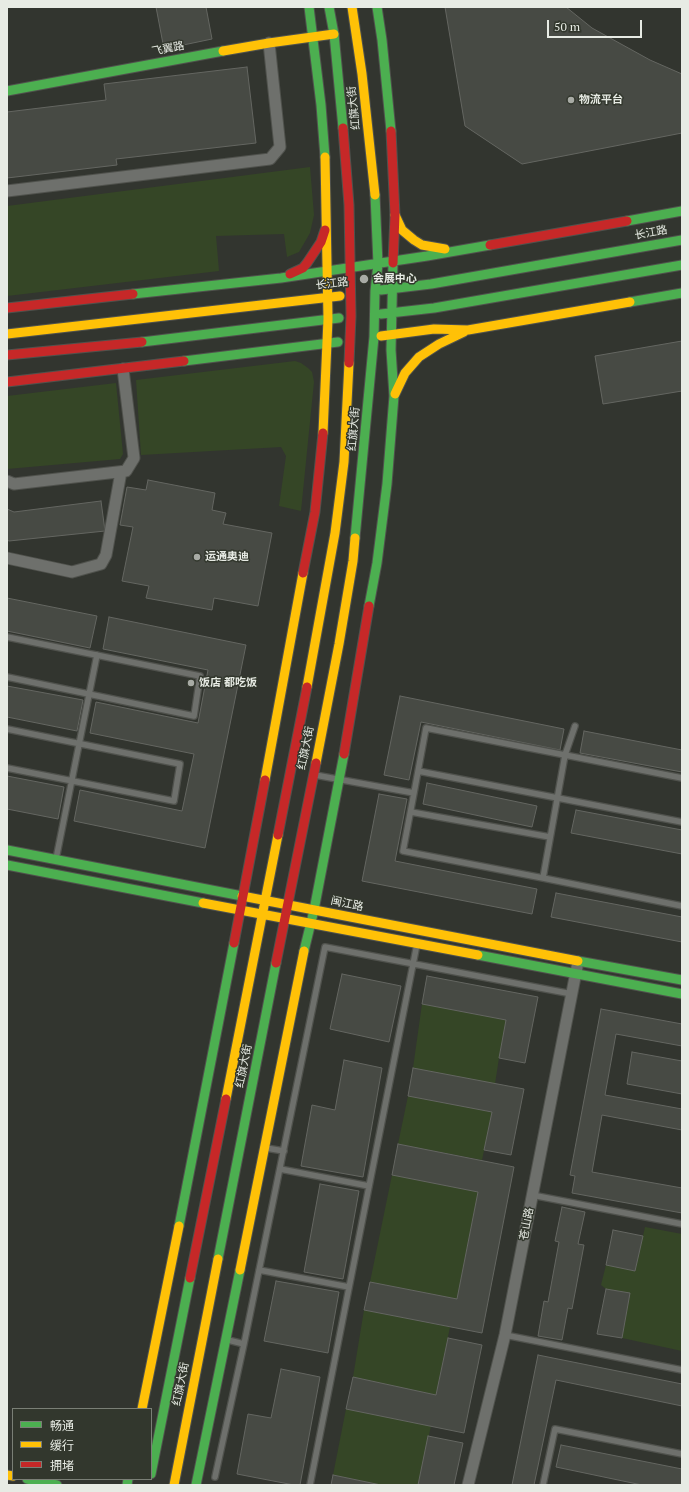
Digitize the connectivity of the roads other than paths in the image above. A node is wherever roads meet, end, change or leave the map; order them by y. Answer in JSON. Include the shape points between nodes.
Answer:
{"nodes":[{"id":1,"x":309,"y":7,"type":"edge"},
{"id":2,"x":329,"y":7,"type":"edge"},
{"id":3,"x":352,"y":7,"type":"edge"},
{"id":4,"x":377,"y":7,"type":"edge"},
{"id":5,"x":334,"y":34,"type":"junction"},
{"id":6,"x":314,"y":37,"type":"junction"},
{"id":7,"x":269,"y":43,"type":"junction"},
{"id":8,"x":7,"y":91,"type":"edge"},
{"id":9,"x":7,"y":192,"type":"edge"},
{"id":10,"x":682,"y":210,"type":"edge"},
{"id":11,"x":395,"y":215,"type":"junction"},
{"id":12,"x":327,"y":224,"type":"junction"},
{"id":13,"x":682,"y":240,"type":"edge"},
{"id":14,"x":468,"y":249,"type":"junction"},
{"id":15,"x":392,"y":261,"type":"junction"},
{"id":16,"x":378,"y":264,"type":"junction"},
{"id":17,"x":682,"y":265,"type":"edge"},
{"id":18,"x":351,"y":268,"type":"junction"},
{"id":19,"x":328,"y":271,"type":"junction"},
{"id":20,"x":281,"y":278,"type":"junction"},
{"id":21,"x":392,"y":289,"type":"junction"},
{"id":22,"x":363,"y":293,"type":"junction"},
{"id":23,"x":682,"y":293,"type":"edge"},
{"id":24,"x":328,"y":297,"type":"junction"},
{"id":25,"x":7,"y":308,"type":"edge"},
{"id":26,"x":392,"y":312,"type":"junction"},
{"id":27,"x":363,"y":315,"type":"junction"},
{"id":28,"x":328,"y":319,"type":"junction"},
{"id":29,"x":468,"y":330,"type":"junction"},
{"id":30,"x":7,"y":334,"type":"edge"},
{"id":31,"x":392,"y":334,"type":"junction"},
{"id":32,"x":362,"y":339,"type":"junction"},
{"id":33,"x":327,"y":344,"type":"junction"},
{"id":34,"x":269,"y":350,"type":"junction"},
{"id":35,"x":7,"y":355,"type":"edge"},
{"id":36,"x":305,"y":355,"type":"dead end"},
{"id":37,"x":316,"y":364,"type":"dead end"},
{"id":38,"x":123,"y":369,"type":"junction"},
{"id":39,"x":7,"y":382,"type":"edge"},
{"id":40,"x":325,"y":383,"type":"junction"},
{"id":41,"x":394,"y":396,"type":"junction"},
{"id":42,"x":121,"y":472,"type":"junction"},
{"id":43,"x":7,"y":481,"type":"edge"},
{"id":44,"x":7,"y":558,"type":"edge"},
{"id":45,"x":7,"y":637,"type":"edge"},
{"id":46,"x":98,"y":655,"type":"junction"},
{"id":47,"x":7,"y":677,"type":"edge"},
{"id":48,"x":89,"y":694,"type":"junction"},
{"id":49,"x":575,"y":726,"type":"dead end"},
{"id":50,"x":7,"y":729,"type":"edge"},
{"id":51,"x":80,"y":744,"type":"junction"},
{"id":52,"x":565,"y":755,"type":"junction"},
{"id":53,"x":7,"y":768,"type":"edge"},
{"id":54,"x":418,"y":771,"type":"junction"},
{"id":55,"x":313,"y":774,"type":"junction"},
{"id":56,"x":682,"y":778,"type":"edge"},
{"id":57,"x":339,"y":780,"type":"junction"},
{"id":58,"x":71,"y":781,"type":"junction"},
{"id":59,"x":414,"y":793,"type":"junction"},
{"id":60,"x":557,"y":798,"type":"junction"},
{"id":61,"x":411,"y":812,"type":"junction"},
{"id":62,"x":682,"y":822,"type":"edge"},
{"id":63,"x":550,"y":837,"type":"junction"},
{"id":64,"x":7,"y":850,"type":"edge"},
{"id":65,"x":55,"y":860,"type":"junction"},
{"id":66,"x":7,"y":865,"type":"edge"},
{"id":67,"x":543,"y":878,"type":"junction"},
{"id":68,"x":242,"y":896,"type":"junction"},
{"id":69,"x":265,"y":901,"type":"junction"},
{"id":70,"x":287,"y":905,"type":"junction"},
{"id":71,"x":682,"y":906,"type":"edge"},
{"id":72,"x":240,"y":909,"type":"junction"},
{"id":73,"x":314,"y":910,"type":"junction"},
{"id":74,"x":263,"y":914,"type":"junction"},
{"id":75,"x":285,"y":918,"type":"junction"},
{"id":76,"x":310,"y":923,"type":"junction"},
{"id":77,"x":420,"y":931,"type":"junction"},
{"id":78,"x":417,"y":943,"type":"junction"},
{"id":79,"x":579,"y":960,"type":"junction"},
{"id":80,"x":414,"y":963,"type":"junction"},
{"id":81,"x":576,"y":974,"type":"junction"},
{"id":82,"x":682,"y":980,"type":"edge"},
{"id":83,"x":572,"y":994,"type":"junction"},
{"id":84,"x":682,"y":994,"type":"edge"},
{"id":85,"x":264,"y":1147,"type":"junction"},
{"id":86,"x":284,"y":1151,"type":"junction"},
{"id":87,"x":280,"y":1169,"type":"junction"},
{"id":88,"x":369,"y":1186,"type":"junction"},
{"id":89,"x":532,"y":1195,"type":"junction"},
{"id":90,"x":682,"y":1224,"type":"edge"},
{"id":91,"x":259,"y":1270,"type":"junction"},
{"id":92,"x":349,"y":1287,"type":"junction"},
{"id":93,"x":505,"y":1335,"type":"junction"},
{"id":94,"x":226,"y":1340,"type":"junction"},
{"id":95,"x":244,"y":1344,"type":"junction"},
{"id":96,"x":682,"y":1370,"type":"edge"},
{"id":97,"x":142,"y":1408,"type":"edge"},
{"id":98,"x":682,"y":1454,"type":"edge"},
{"id":99,"x":152,"y":1469,"type":"edge"},
{"id":100,"x":215,"y":1477,"type":"dead end"},
{"id":101,"x":32,"y":1480,"type":"edge"},
{"id":102,"x":58,"y":1485,"type":"edge"},
{"id":103,"x":174,"y":1485,"type":"edge"},
{"id":104,"x":196,"y":1485,"type":"edge"},
{"id":105,"x":310,"y":1485,"type":"edge"},
{"id":106,"x":468,"y":1485,"type":"edge"},
{"id":107,"x":543,"y":1485,"type":"edge"}],
"edges":[{"from":1,"to":6,"type":"main road"},
{"from":2,"to":5,"type":"main road","name":"红旗大街"},
{"from":3,"to":16,"type":"main road","name":"红旗大街","via":[[375,195]]},
{"from":4,"to":11,"type":"main road","via":[[392,139]]},
{"from":5,"to":6,"type":"main road","name":"飞翼路"},
{"from":5,"to":18,"type":"main road","name":"红旗大街","via":[[347,175]]},
{"from":6,"to":7,"type":"main road","name":"飞翼路"},
{"from":6,"to":12,"type":"main road","via":[[325,160]]},
{"from":7,"to":8,"type":"main road","name":"飞翼路"},
{"from":7,"to":9,"type":"street","via":[[280,147],[270,159]]},
{"from":10,"to":14,"type":"main road"},
{"from":11,"to":14,"type":"main road","via":[[402,230],[422,245],[440,249]]},
{"from":11,"to":15,"type":"main road"},
{"from":12,"to":19,"type":"main road"},
{"from":12,"to":20,"type":"main road","via":[[321,242],[303,268]]},
{"from":13,"to":21,"type":"main road","name":"长江路"},
{"from":14,"to":15,"type":"main road"},
{"from":15,"to":16,"type":"main road"},
{"from":15,"to":21,"type":"main road"},
{"from":16,"to":18,"type":"main road"},
{"from":16,"to":22,"type":"main road","name":"红旗大街"},
{"from":17,"to":26,"type":"main road","via":[[434,308]]},
{"from":18,"to":19,"type":"main road"},
{"from":18,"to":22,"type":"main road","name":"红旗大街"},
{"from":19,"to":20,"type":"main road"},
{"from":19,"to":24,"type":"main road"},
{"from":20,"to":25,"type":"main road"},
{"from":21,"to":22,"type":"main road","name":"长江路"},
{"from":21,"to":26,"type":"main road"},
{"from":22,"to":24,"type":"main road","name":"长江路"},
{"from":22,"to":27,"type":"main road","name":"红旗大街"},
{"from":22,"to":27,"type":"main road","name":"红旗大街"},
{"from":23,"to":29,"type":"main road"},
{"from":24,"to":28,"type":"main road"},
{"from":24,"to":30,"type":"main road","name":"长江路"},
{"from":26,"to":27,"type":"main road"},
{"from":26,"to":31,"type":"main road"},
{"from":27,"to":28,"type":"main road"},
{"from":27,"to":32,"type":"main road","name":"红旗大街"},
{"from":27,"to":32,"type":"main road","name":"红旗大街"},
{"from":28,"to":33,"type":"main road"},
{"from":28,"to":35,"type":"main road"},
{"from":29,"to":31,"type":"main road","via":[[434,329]]},
{"from":29,"to":41,"type":"main road","via":[[419,356],[405,373]]},
{"from":31,"to":32,"type":"main road"},
{"from":31,"to":41,"type":"main road"},
{"from":32,"to":33,"type":"main road"},
{"from":32,"to":55,"type":"main road","name":"红旗大街","via":[[359,514],[339,644]]},
{"from":32,"to":69,"type":"main road","name":"红旗大街","via":[[335,533]]},
{"from":33,"to":34,"type":"main road"},
{"from":33,"to":40,"type":"main road"},
{"from":34,"to":36,"type":"main road"},
{"from":34,"to":38,"type":"main road"},
{"from":37,"to":40,"type":"main road"},
{"from":38,"to":39,"type":"main road"},
{"from":38,"to":42,"type":"street","via":[[134,458],[126,471]]},
{"from":40,"to":68,"type":"main road","via":[[315,512]]},
{"from":41,"to":57,"type":"main road","via":[[377,563]]},
{"from":42,"to":43,"type":"street","via":[[14,484]]},
{"from":42,"to":44,"type":"street","via":[[106,555],[101,564],[72,572]]},
{"from":45,"to":46,"type":"lane"},
{"from":46,"to":48,"type":"lane"},
{"from":46,"to":48,"type":"lane","via":[[200,676],[194,716]]},
{"from":47,"to":48,"type":"lane"},
{"from":48,"to":51,"type":"lane"},
{"from":49,"to":52,"type":"lane"},
{"from":50,"to":51,"type":"lane"},
{"from":51,"to":58,"type":"lane"},
{"from":51,"to":58,"type":"lane","via":[[180,764],[174,801]]},
{"from":52,"to":54,"type":"lane","via":[[426,728]]},
{"from":52,"to":56,"type":"lane"},
{"from":52,"to":60,"type":"lane"},
{"from":53,"to":58,"type":"lane"},
{"from":54,"to":59,"type":"lane"},
{"from":54,"to":60,"type":"lane"},
{"from":55,"to":57,"type":"lane"},
{"from":55,"to":70,"type":"main road","name":"红旗大街"},
{"from":57,"to":59,"type":"lane"},
{"from":57,"to":73,"type":"main road"},
{"from":58,"to":65,"type":"lane"},
{"from":59,"to":61,"type":"lane"},
{"from":60,"to":62,"type":"lane"},
{"from":60,"to":63,"type":"lane"},
{"from":61,"to":63,"type":"lane"},
{"from":61,"to":67,"type":"lane","via":[[404,851]]},
{"from":63,"to":67,"type":"lane"},
{"from":64,"to":65,"type":"main road","name":"闽江路"},
{"from":65,"to":68,"type":"main road","name":"闽江路"},
{"from":66,"to":72,"type":"main road"},
{"from":67,"to":71,"type":"lane"},
{"from":68,"to":69,"type":"main road","name":"闽江路"},
{"from":68,"to":72,"type":"main road"},
{"from":69,"to":70,"type":"main road","name":"闽江路"},
{"from":69,"to":74,"type":"main road","name":"红旗大街"},
{"from":70,"to":73,"type":"main road","name":"闽江路"},
{"from":70,"to":75,"type":"main road","name":"红旗大街"},
{"from":72,"to":74,"type":"main road"},
{"from":72,"to":97,"type":"main road"},
{"from":73,"to":76,"type":"main road"},
{"from":73,"to":77,"type":"main road","name":"闽江路"},
{"from":74,"to":75,"type":"main road"},
{"from":74,"to":99,"type":"main road","name":"红旗大街"},
{"from":75,"to":76,"type":"main road"},
{"from":75,"to":103,"type":"main road","name":"红旗大街"},
{"from":76,"to":78,"type":"main road"},
{"from":76,"to":85,"type":"main road"},
{"from":77,"to":78,"type":"lane"},
{"from":77,"to":79,"type":"main road","name":"闽江路"},
{"from":78,"to":80,"type":"lane"},
{"from":78,"to":81,"type":"main road"},
{"from":79,"to":81,"type":"street","name":"苍山路"},
{"from":79,"to":82,"type":"main road","name":"闽江路"},
{"from":80,"to":83,"type":"lane"},
{"from":80,"to":86,"type":"lane","via":[[325,947]]},
{"from":80,"to":88,"type":"lane"},
{"from":81,"to":83,"type":"street","name":"苍山路"},
{"from":81,"to":84,"type":"main road"},
{"from":83,"to":89,"type":"street","name":"苍山路"},
{"from":85,"to":86,"type":"lane"},
{"from":85,"to":94,"type":"main road"},
{"from":86,"to":87,"type":"lane"},
{"from":87,"to":88,"type":"lane"},
{"from":87,"to":91,"type":"lane"},
{"from":88,"to":92,"type":"lane"},
{"from":89,"to":90,"type":"lane"},
{"from":89,"to":93,"type":"street","name":"苍山路"},
{"from":91,"to":92,"type":"lane"},
{"from":91,"to":95,"type":"lane"},
{"from":92,"to":105,"type":"lane"},
{"from":93,"to":96,"type":"lane"},
{"from":93,"to":106,"type":"street","name":"苍山路"},
{"from":94,"to":95,"type":"lane"},
{"from":94,"to":104,"type":"main road"},
{"from":95,"to":100,"type":"lane"},
{"from":98,"to":107,"type":"lane","via":[[555,1429]]},
{"from":101,"to":102,"type":"main road"}]}
